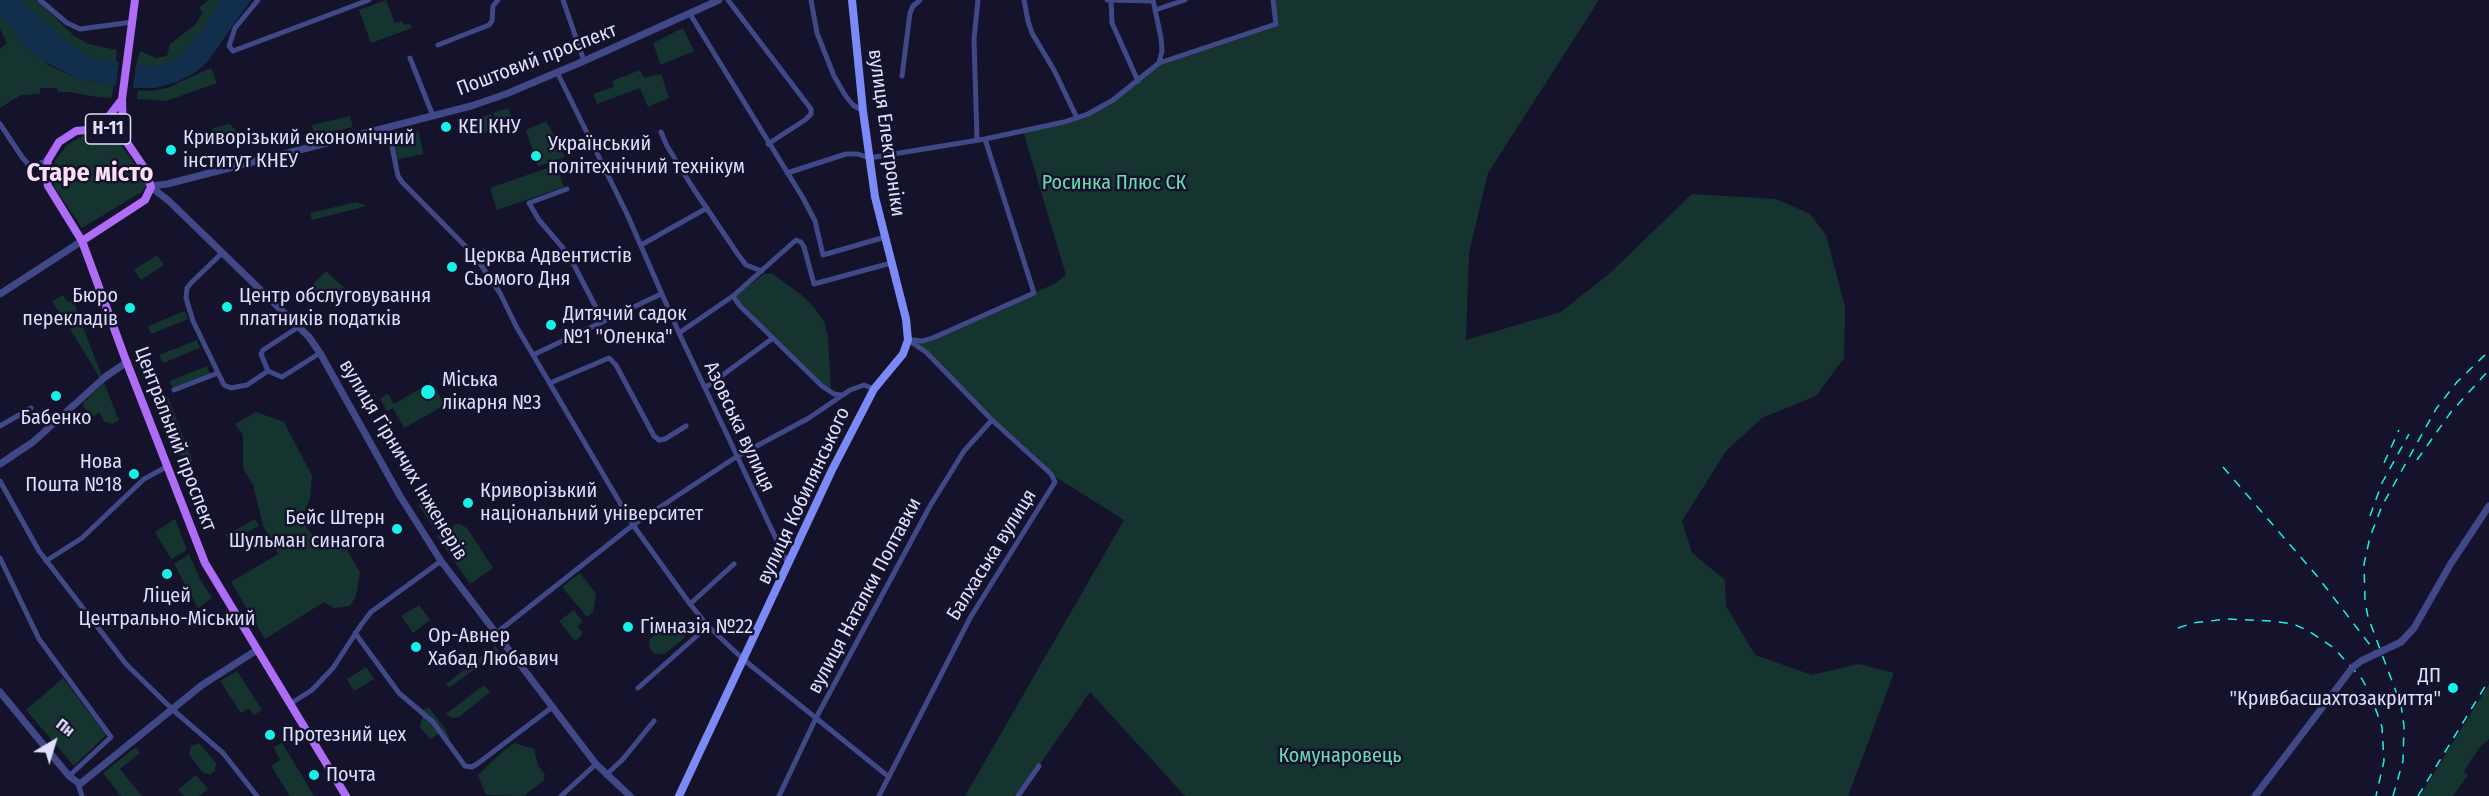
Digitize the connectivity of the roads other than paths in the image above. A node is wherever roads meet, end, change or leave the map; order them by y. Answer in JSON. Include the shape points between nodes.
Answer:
{"nodes":[{"id":1,"x":40,"y":0,"type":"edge"},
{"id":2,"x":135,"y":0,"type":"edge"},
{"id":3,"x":258,"y":0,"type":"edge"},
{"id":4,"x":369,"y":0,"type":"edge"},
{"id":5,"x":498,"y":0,"type":"edge"},
{"id":6,"x":563,"y":0,"type":"edge"},
{"id":7,"x":718,"y":0,"type":"edge"},
{"id":8,"x":728,"y":0,"type":"edge"},
{"id":9,"x":811,"y":0,"type":"edge"},
{"id":10,"x":852,"y":0,"type":"edge"},
{"id":11,"x":920,"y":0,"type":"edge"},
{"id":12,"x":978,"y":0,"type":"edge"},
{"id":13,"x":1024,"y":0,"type":"edge"},
{"id":14,"x":1109,"y":0,"type":"edge"},
{"id":15,"x":1185,"y":0,"type":"edge"},
{"id":16,"x":1273,"y":0,"type":"edge"},
{"id":17,"x":1153,"y":1,"type":"edge"},
{"id":18,"x":703,"y":4,"type":"edge"},
{"id":19,"x":1155,"y":10,"type":"junction"},
{"id":20,"x":690,"y":14,"type":"junction"},
{"id":21,"x":134,"y":22,"type":"junction"},
{"id":22,"x":438,"y":45,"type":"dead end"},
{"id":23,"x":410,"y":58,"type":"dead end"},
{"id":24,"x":584,"y":61,"type":"junction"},
{"id":25,"x":1159,"y":63,"type":"junction"},
{"id":26,"x":557,"y":72,"type":"junction"},
{"id":27,"x":902,"y":76,"type":"dead end"},
{"id":28,"x":1138,"y":81,"type":"junction"},
{"id":29,"x":123,"y":96,"type":"junction"},
{"id":30,"x":863,"y":111,"type":"junction"},
{"id":31,"x":434,"y":116,"type":"junction"},
{"id":32,"x":1077,"y":118,"type":"junction"},
{"id":33,"x":0,"y":123,"type":"edge"},
{"id":34,"x":100,"y":128,"type":"junction"},
{"id":35,"x":388,"y":128,"type":"junction"},
{"id":36,"x":661,"y":132,"type":"dead end"},
{"id":37,"x":985,"y":139,"type":"junction"},
{"id":38,"x":977,"y":140,"type":"junction"},
{"id":39,"x":126,"y":141,"type":"junction"},
{"id":40,"x":768,"y":144,"type":"junction"},
{"id":41,"x":869,"y":158,"type":"junction"},
{"id":42,"x":48,"y":160,"type":"junction"},
{"id":43,"x":786,"y":173,"type":"junction"},
{"id":44,"x":151,"y":186,"type":"junction"},
{"id":45,"x":567,"y":189,"type":"dead end"},
{"id":46,"x":707,"y":208,"type":"junction"},
{"id":47,"x":885,"y":237,"type":"junction"},
{"id":48,"x":82,"y":241,"type":"junction"},
{"id":49,"x":641,"y":245,"type":"junction"},
{"id":50,"x":223,"y":252,"type":"junction"},
{"id":51,"x":891,"y":263,"type":"junction"},
{"id":52,"x":762,"y":271,"type":"junction"},
{"id":53,"x":0,"y":294,"type":"edge"},
{"id":54,"x":661,"y":294,"type":"junction"},
{"id":55,"x":733,"y":296,"type":"junction"},
{"id":56,"x":603,"y":321,"type":"junction"},
{"id":57,"x":300,"y":326,"type":"junction"},
{"id":58,"x":679,"y":333,"type":"junction"},
{"id":59,"x":773,"y":338,"type":"junction"},
{"id":60,"x":908,"y":340,"type":"junction"},
{"id":61,"x":320,"y":353,"type":"junction"},
{"id":62,"x":534,"y":355,"type":"junction"},
{"id":63,"x":127,"y":362,"type":"junction"},
{"id":64,"x":268,"y":371,"type":"junction"},
{"id":65,"x":218,"y":373,"type":"junction"},
{"id":66,"x":550,"y":383,"type":"junction"},
{"id":67,"x":705,"y":388,"type":"junction"},
{"id":68,"x":874,"y":389,"type":"junction"},
{"id":69,"x":174,"y":390,"type":"dead end"},
{"id":70,"x":841,"y":395,"type":"junction"},
{"id":71,"x":31,"y":408,"type":"dead end"},
{"id":72,"x":992,"y":420,"type":"junction"},
{"id":73,"x":0,"y":426,"type":"edge"},
{"id":74,"x":687,"y":426,"type":"dead end"},
{"id":75,"x":736,"y":457,"type":"junction"},
{"id":76,"x":0,"y":464,"type":"edge"},
{"id":77,"x":168,"y":466,"type":"junction"},
{"id":78,"x":0,"y":481,"type":"edge"},
{"id":79,"x":2489,"y":506,"type":"edge"},
{"id":80,"x":633,"y":525,"type":"junction"},
{"id":81,"x":0,"y":558,"type":"edge"},
{"id":82,"x":46,"y":561,"type":"junction"},
{"id":83,"x":441,"y":561,"type":"junction"},
{"id":84,"x":734,"y":564,"type":"dead end"},
{"id":85,"x":789,"y":566,"type":"junction"},
{"id":86,"x":690,"y":604,"type":"junction"},
{"id":87,"x":708,"y":626,"type":"junction"},
{"id":88,"x":355,"y":633,"type":"junction"},
{"id":89,"x":495,"y":634,"type":"junction"},
{"id":90,"x":257,"y":650,"type":"junction"},
{"id":91,"x":744,"y":660,"type":"junction"},
{"id":92,"x":638,"y":688,"type":"dead end"},
{"id":93,"x":0,"y":692,"type":"edge"},
{"id":94,"x":290,"y":704,"type":"junction"},
{"id":95,"x":551,"y":708,"type":"junction"},
{"id":96,"x":173,"y":710,"type":"junction"},
{"id":97,"x":816,"y":718,"type":"junction"},
{"id":98,"x":654,"y":721,"type":"dead end"},
{"id":99,"x":596,"y":764,"type":"junction"},
{"id":100,"x":1039,"y":766,"type":"dead end"},
{"id":101,"x":606,"y":775,"type":"junction"},
{"id":102,"x":69,"y":776,"type":"junction"},
{"id":103,"x":889,"y":777,"type":"junction"},
{"id":104,"x":78,"y":784,"type":"junction"},
{"id":105,"x":82,"y":796,"type":"edge"},
{"id":106,"x":257,"y":796,"type":"edge"},
{"id":107,"x":346,"y":796,"type":"edge"},
{"id":108,"x":561,"y":796,"type":"edge"},
{"id":109,"x":630,"y":796,"type":"edge"},
{"id":110,"x":679,"y":796,"type":"edge"},
{"id":111,"x":779,"y":796,"type":"edge"},
{"id":112,"x":879,"y":796,"type":"edge"},
{"id":113,"x":1017,"y":796,"type":"edge"},
{"id":114,"x":2255,"y":796,"type":"edge"}],
"edges":[{"from":1,"to":21,"type":"street","via":[[67,24],[80,29]]},
{"from":2,"to":21,"type":"main road","number":"Н-11"},
{"from":3,"to":4,"type":"street","via":[[235,28],[229,46],[234,51]]},
{"from":5,"to":22,"type":"street","via":[[489,25]]},
{"from":6,"to":24,"type":"street"},
{"from":7,"to":18,"type":"street","name":"Поштовий проспект"},
{"from":8,"to":40,"type":"street","via":[[811,110],[805,120]]},
{"from":9,"to":30,"type":"street","via":[[817,33],[834,76],[853,105]]},
{"from":10,"to":30,"type":"main road","name":"вулиця Електроніки"},
{"from":11,"to":27,"type":"street","via":[[910,13]]},
{"from":12,"to":38,"type":"street","via":[[974,39]]},
{"from":13,"to":32,"type":"street","via":[[1032,33]]},
{"from":14,"to":17,"type":"street"},
{"from":14,"to":28,"type":"street","via":[[1112,23]]},
{"from":15,"to":19,"type":"street"},
{"from":16,"to":25,"type":"street","via":[[1276,24]]},
{"from":17,"to":19,"type":"street"},
{"from":18,"to":20,"type":"street","name":"Поштовий проспект"},
{"from":19,"to":25,"type":"street","via":[[1162,51]]},
{"from":20,"to":24,"type":"street","name":"Поштовий проспект"},
{"from":20,"to":40,"type":"street"},
{"from":21,"to":29,"type":"main road","number":"Н-11"},
{"from":23,"to":31,"type":"street"},
{"from":24,"to":26,"type":"street","name":"Поштовий проспект"},
{"from":25,"to":28,"type":"street"},
{"from":26,"to":31,"type":"street","name":"Поштовий проспект","via":[[506,94]]},
{"from":26,"to":49,"type":"street","name":"Азовська вулиця"},
{"from":28,"to":32,"type":"street","via":[[1103,106]]},
{"from":29,"to":34,"type":"main road","number":"Н-11"},
{"from":29,"to":39,"type":"main road","number":"Н-11"},
{"from":30,"to":41,"type":"main road","name":"вулиця Електроніки"},
{"from":31,"to":35,"type":"street","name":"Поштовий проспект"},
{"from":32,"to":37,"type":"street"},
{"from":33,"to":42,"type":"street","via":[[28,164]]},
{"from":34,"to":39,"type":"main road","number":"Н-11","via":[[115,132]]},
{"from":34,"to":42,"type":"main road","number":"Н-11","via":[[69,134]]},
{"from":35,"to":44,"type":"street","name":"Поштовий проспект"},
{"from":35,"to":62,"type":"street","via":[[398,176],[475,256]]},
{"from":36,"to":46,"type":"street"},
{"from":37,"to":38,"type":"street"},
{"from":37,"to":60,"type":"street","via":[[1034,293],[935,337]]},
{"from":38,"to":41,"type":"street"},
{"from":39,"to":44,"type":"main road","number":"Н-11","via":[[145,168]]},
{"from":40,"to":43,"type":"street"},
{"from":41,"to":43,"type":"street","via":[[846,154]]},
{"from":41,"to":47,"type":"main road","name":"вулиця Електроніки"},
{"from":42,"to":48,"type":"main road","via":[[48,186]]},
{"from":43,"to":47,"type":"street","via":[[813,217],[823,255]]},
{"from":44,"to":48,"type":"main road","via":[[141,202]]},
{"from":44,"to":50,"type":"street","name":"вулиця Гірничих Інженерів"},
{"from":45,"to":56,"type":"street","via":[[529,203],[574,265]]},
{"from":46,"to":49,"type":"street"},
{"from":46,"to":52,"type":"street","via":[[746,264]]},
{"from":47,"to":51,"type":"main road","name":"вулиця Електроніки"},
{"from":48,"to":53,"type":"street"},
{"from":48,"to":63,"type":"main road","name":"Центральний проспект"},
{"from":49,"to":54,"type":"street","name":"Азовська вулиця"},
{"from":50,"to":57,"type":"street","name":"вулиця Гірничих Інженерів"},
{"from":50,"to":65,"type":"street","via":[[188,286],[186,298]]},
{"from":51,"to":52,"type":"street","via":[[814,284],[804,247],[796,240]]},
{"from":51,"to":60,"type":"main road","name":"вулиця Електроніки"},
{"from":52,"to":55,"type":"street"},
{"from":54,"to":56,"type":"street"},
{"from":54,"to":58,"type":"street","name":"Азовська вулиця"},
{"from":55,"to":58,"type":"street"},
{"from":55,"to":59,"type":"street"},
{"from":56,"to":62,"type":"street"},
{"from":57,"to":61,"type":"street","name":"вулиця Гірничих Інженерів"},
{"from":57,"to":64,"type":"street","via":[[263,350]]},
{"from":58,"to":67,"type":"street","name":"Азовська вулиця"},
{"from":59,"to":67,"type":"street"},
{"from":59,"to":70,"type":"street","via":[[822,386]]},
{"from":60,"to":68,"type":"main road","name":"вулиця Кобилянського","via":[[903,354]]},
{"from":60,"to":72,"type":"street","name":"Балхаська вулиця","via":[[926,352]]},
{"from":61,"to":64,"type":"street","via":[[282,377]]},
{"from":61,"to":83,"type":"street","name":"вулиця Гірничих Інженерів"},
{"from":62,"to":66,"type":"street"},
{"from":63,"to":76,"type":"street","via":[[33,442]]},
{"from":63,"to":77,"type":"main road","name":"Центральний проспект"},
{"from":64,"to":65,"type":"street","via":[[247,385],[231,388],[224,385]]},
{"from":65,"to":69,"type":"street"},
{"from":66,"to":74,"type":"street","via":[[609,358],[654,436],[665,439]]},
{"from":66,"to":80,"type":"street"},
{"from":67,"to":75,"type":"street","name":"Азовська вулиця"},
{"from":68,"to":70,"type":"street","via":[[858,386]]},
{"from":68,"to":85,"type":"main road","name":"вулиця Кобилянського"},
{"from":70,"to":75,"type":"street","via":[[809,418]]},
{"from":71,"to":73,"type":"street"},
{"from":72,"to":97,"type":"street","name":"вулиця Наталки Полтавки","via":[[940,488]]},
{"from":72,"to":103,"type":"street","name":"Балхаська вулиця","via":[[1051,474],[1054,482],[970,618]]},
{"from":75,"to":80,"type":"street"},
{"from":75,"to":85,"type":"street","name":"Азовська вулиця"},
{"from":77,"to":82,"type":"street","via":[[144,479],[82,538]]},
{"from":77,"to":90,"type":"main road","name":"Центральний проспект","via":[[206,563]]},
{"from":78,"to":82,"type":"street"},
{"from":79,"to":114,"type":"street","bridge":true,"via":[[2414,628],[2402,642],[2352,668]]},
{"from":80,"to":86,"type":"street"},
{"from":80,"to":89,"type":"street"},
{"from":81,"to":102,"type":"street","via":[[39,639],[111,737]]},
{"from":82,"to":96,"type":"street","via":[[129,667]]},
{"from":83,"to":88,"type":"street","via":[[371,612]]},
{"from":83,"to":89,"type":"street","name":"вулиця Гірничих Інженерів"},
{"from":84,"to":86,"type":"street"},
{"from":85,"to":91,"type":"main road","name":"вулиця Кобилянського"},
{"from":86,"to":87,"type":"street"},
{"from":87,"to":91,"type":"street"},
{"from":87,"to":92,"type":"street"},
{"from":88,"to":94,"type":"street","via":[[333,668],[312,690]]},
{"from":88,"to":95,"type":"street","via":[[399,693],[433,722],[465,765],[472,767]]},
{"from":89,"to":95,"type":"street","name":"вулиця Гірничих Інженерів"},
{"from":90,"to":94,"type":"main road","name":"Центральний проспект"},
{"from":90,"to":96,"type":"street"},
{"from":91,"to":97,"type":"street"},
{"from":91,"to":110,"type":"main road","name":"вулиця Кобилянського"},
{"from":93,"to":102,"type":"street"},
{"from":94,"to":107,"type":"main road","name":"Центральний проспект"},
{"from":95,"to":99,"type":"street","name":"вулиця Гірничих Інженерів"},
{"from":96,"to":104,"type":"street"},
{"from":96,"to":106,"type":"street","via":[[223,753]]},
{"from":97,"to":103,"type":"street"},
{"from":97,"to":111,"type":"street","name":"вулиця Наталки Полтавки"},
{"from":98,"to":101,"type":"street"},
{"from":99,"to":101,"type":"street","name":"вулиця Гірничих Інженерів"},
{"from":99,"to":108,"type":"street"},
{"from":100,"to":113,"type":"street"},
{"from":101,"to":109,"type":"street","name":"вулиця Гірничих Інженерів"},
{"from":102,"to":104,"type":"street"},
{"from":103,"to":112,"type":"street","name":"Балхаська вулиця"},
{"from":104,"to":105,"type":"street"}]}
